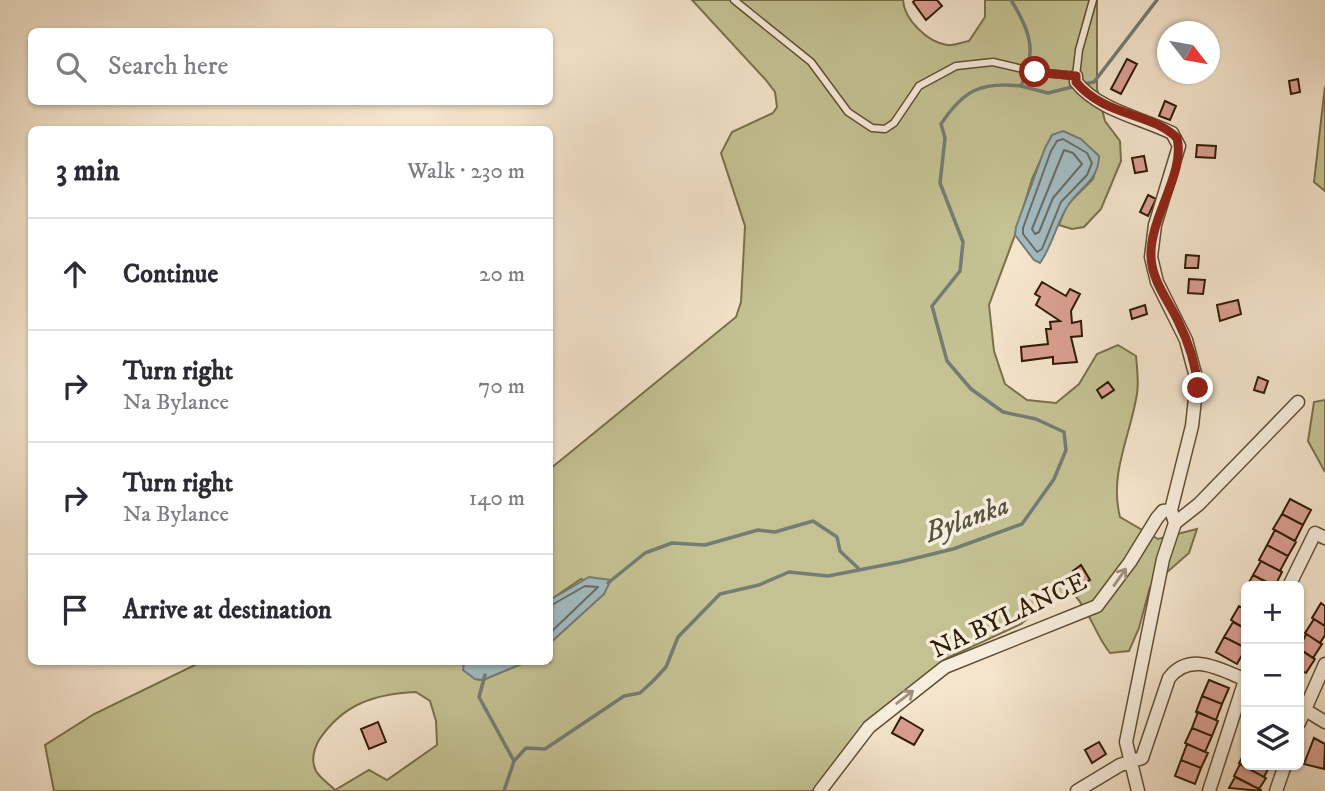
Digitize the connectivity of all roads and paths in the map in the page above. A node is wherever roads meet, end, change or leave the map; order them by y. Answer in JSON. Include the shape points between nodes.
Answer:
{"nodes":[{"id":1,"x":734,"y":0,"type":"edge"},
{"id":2,"x":1093,"y":0,"type":"edge"},
{"id":3,"x":1078,"y":82,"type":"junction"},
{"id":4,"x":1298,"y":402,"type":"dead end"},
{"id":5,"x":1171,"y":510,"type":"junction"},
{"id":6,"x":1175,"y":523,"type":"junction"},
{"id":7,"x":1320,"y":535,"type":"edge"},
{"id":8,"x":1292,"y":581,"type":"edge"},
{"id":9,"x":1325,"y":664,"type":"edge"},
{"id":10,"x":1241,"y":677,"type":"edge"},
{"id":11,"x":1241,"y":694,"type":"edge"},
{"id":12,"x":1304,"y":702,"type":"edge"},
{"id":13,"x":1304,"y":709,"type":"edge"},
{"id":14,"x":1325,"y":722,"type":"edge"},
{"id":15,"x":1132,"y":763,"type":"junction"},
{"id":16,"x":1283,"y":770,"type":"edge"},
{"id":17,"x":820,"y":791,"type":"edge"},
{"id":18,"x":1077,"y":791,"type":"edge"},
{"id":19,"x":1138,"y":791,"type":"edge"},
{"id":20,"x":1209,"y":791,"type":"edge"},
{"id":21,"x":1276,"y":791,"type":"edge"}],
"edges":[{"from":1,"to":3,"type":"lane","via":[[811,62],[848,112],[872,128],[885,129],[894,123],[919,86],[956,66],[993,62]]},
{"from":2,"to":3,"type":"lane","via":[[1079,50]]},
{"from":3,"to":5,"type":"street","via":[[1102,105],[1172,133],[1179,146],[1155,225],[1151,257],[1157,282],[1186,340],[1197,380],[1192,426]]},
{"from":4,"to":6,"type":"street"},
{"from":5,"to":6,"type":"street"},
{"from":17,"to":5,"type":"street","name":"NA BYLANCE","one_way":true,"via":[[885,713],[945,667],[1097,606],[1157,518]]},
{"from":6,"to":15,"type":"street","via":[[1163,559],[1126,742]]},
{"from":7,"to":8,"type":"street"},
{"from":9,"to":12,"type":"street"},
{"from":10,"to":15,"type":"street","via":[[1200,662],[1176,668],[1142,758]]},
{"from":11,"to":20,"type":"street"},
{"from":13,"to":14,"type":"street"},
{"from":15,"to":18,"type":"street","via":[[1120,765]]},
{"from":15,"to":19,"type":"street"},
{"from":16,"to":21,"type":"street"}]}
